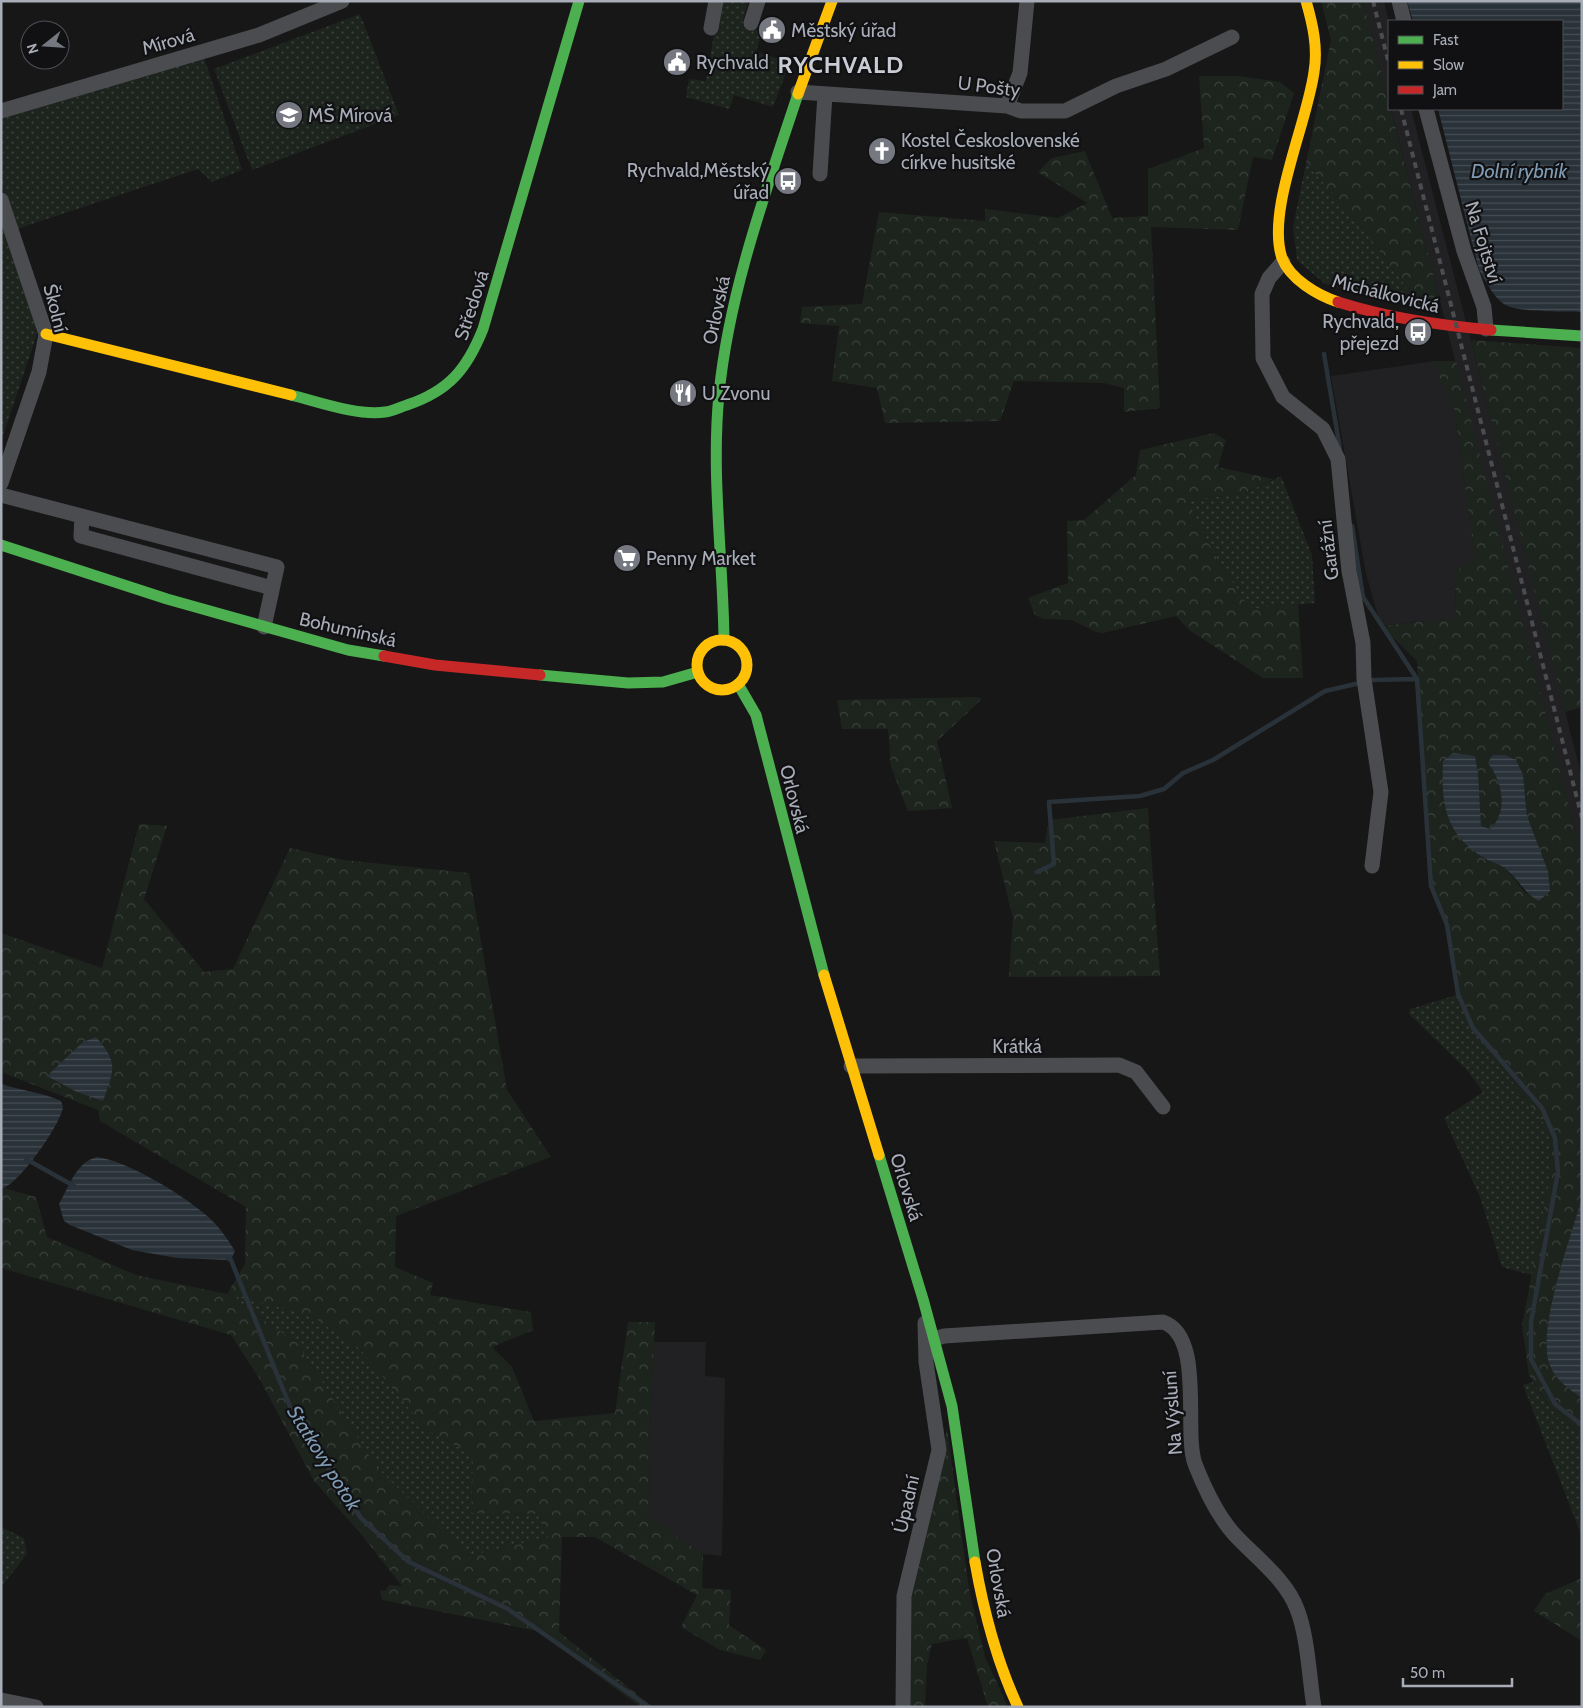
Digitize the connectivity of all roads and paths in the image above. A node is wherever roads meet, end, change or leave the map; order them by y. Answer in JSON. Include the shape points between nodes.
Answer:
{"nodes":[{"id":1,"x":342,"y":1,"type":"edge"},
{"id":2,"x":580,"y":1,"type":"edge"},
{"id":3,"x":716,"y":1,"type":"edge"},
{"id":4,"x":758,"y":1,"type":"edge"},
{"id":5,"x":832,"y":1,"type":"edge"},
{"id":6,"x":1027,"y":1,"type":"edge"},
{"id":7,"x":1306,"y":1,"type":"edge"},
{"id":8,"x":1398,"y":1,"type":"edge"},
{"id":9,"x":1404,"y":20,"type":"edge"},
{"id":10,"x":751,"y":23,"type":"dead end"},
{"id":11,"x":711,"y":28,"type":"dead end"},
{"id":12,"x":1232,"y":37,"type":"dead end"},
{"id":13,"x":798,"y":92,"type":"junction"},
{"id":14,"x":825,"y":94,"type":"junction"},
{"id":15,"x":1007,"y":106,"type":"junction"},
{"id":16,"x":1426,"y":110,"type":"edge"},
{"id":17,"x":1,"y":111,"type":"edge"},
{"id":18,"x":820,"y":174,"type":"dead end"},
{"id":19,"x":1,"y":200,"type":"edge"},
{"id":20,"x":1283,"y":262,"type":"junction"},
{"id":21,"x":1486,"y":329,"type":"junction"},
{"id":22,"x":46,"y":334,"type":"junction"},
{"id":23,"x":1582,"y":336,"type":"edge"},
{"id":24,"x":1,"y":483,"type":"edge"},
{"id":25,"x":1,"y":495,"type":"edge"},
{"id":26,"x":82,"y":516,"type":"junction"},
{"id":27,"x":1,"y":545,"type":"edge"},
{"id":28,"x":272,"y":588,"type":"junction"},
{"id":29,"x":264,"y":627,"type":"junction"},
{"id":30,"x":724,"y":640,"type":"junction"},
{"id":31,"x":698,"y":672,"type":"junction"},
{"id":32,"x":738,"y":684,"type":"junction"},
{"id":33,"x":1372,"y":866,"type":"dead end"},
{"id":34,"x":851,"y":1066,"type":"junction"},
{"id":35,"x":1164,"y":1107,"type":"dead end"},
{"id":36,"x":926,"y":1311,"type":"junction"},
{"id":37,"x":934,"y":1339,"type":"junction"},
{"id":38,"x":1,"y":1700,"type":"edge"},
{"id":39,"x":36,"y":1707,"type":"edge"},
{"id":40,"x":903,"y":1707,"type":"edge"},
{"id":41,"x":1018,"y":1707,"type":"edge"},
{"id":42,"x":1314,"y":1707,"type":"edge"}],
"edges":[{"from":1,"to":17,"type":"street","name":"Mírová","via":[[259,35]]},
{"from":2,"to":22,"type":"main road","name":"Středová","via":[[483,330],[472,356],[440,391],[385,412],[348,410]]},
{"from":3,"to":11,"type":"street"},
{"from":4,"to":10,"type":"street"},
{"from":5,"to":13,"type":"main road","name":"Orlovská"},
{"from":6,"to":15,"type":"street","via":[[1020,73]]},
{"from":7,"to":20,"type":"main road","name":"Michálkovická","via":[[1314,27],[1317,59],[1314,85],[1281,206],[1278,235]]},
{"from":8,"to":9,"type":"street"},
{"from":12,"to":15,"type":"street","name":"U Pošty","via":[[1166,69],[1116,86],[1065,111],[1021,111]]},
{"from":13,"to":14,"type":"street","name":"U Pošty"},
{"from":13,"to":30,"type":"main road","name":"Orlovská","via":[[737,288],[725,344],[717,425]]},
{"from":14,"to":15,"type":"street","name":"U Pošty"},
{"from":14,"to":18,"type":"street"},
{"from":16,"to":21,"type":"street","name":"Na Fojtství","via":[[1464,251],[1484,307]]},
{"from":19,"to":22,"type":"street","name":"Školní"},
{"from":20,"to":21,"type":"main road","name":"Michálkovická","via":[[1305,288],[1337,302],[1457,328]]},
{"from":20,"to":33,"type":"street","name":"Garážní","via":[[1269,278],[1262,294],[1263,358],[1284,397],[1322,429],[1338,458],[1349,571],[1363,643],[1364,679],[1381,792]]},
{"from":21,"to":23,"type":"main road","name":"Michálkovická"},
{"from":22,"to":24,"type":"street","name":"Školní","via":[[39,372]]},
{"from":25,"to":26,"type":"street"},
{"from":26,"to":28,"type":"street","via":[[80,536]]},
{"from":26,"to":28,"type":"street","via":[[277,568]]},
{"from":27,"to":29,"type":"main road","name":"Bohumínská"},
{"from":28,"to":29,"type":"street"},
{"from":29,"to":31,"type":"main road","name":"Bohumínská","via":[[348,650],[514,674],[628,683],[663,682]]},
{"from":30,"to":31,"type":"main road","via":[[702,649],[698,656]]},
{"from":30,"to":32,"type":"main road","via":[[738,647],[746,661]]},
{"from":31,"to":32,"type":"main road","via":[[701,679],[715,689]]},
{"from":32,"to":34,"type":"main road","name":"Orlovská","via":[[756,715],[822,972]]},
{"from":34,"to":35,"type":"street","name":"Krátká","via":[[1119,1065],[1136,1072]]},
{"from":34,"to":36,"type":"main road","name":"Orlovská"},
{"from":36,"to":37,"type":"main road","name":"Orlovská"},
{"from":36,"to":40,"type":"street","name":"Úpadní","via":[[923,1333],[939,1450],[904,1596]]},
{"from":37,"to":41,"type":"main road","name":"Orlovská","via":[[962,1456],[988,1626],[1000,1669]]},
{"from":37,"to":42,"type":"street","name":"Na Výsluní","via":[[1163,1322],[1172,1325],[1179,1333],[1188,1357],[1194,1462],[1232,1532],[1284,1587],[1297,1608]]},
{"from":38,"to":39,"type":"street"}]}
